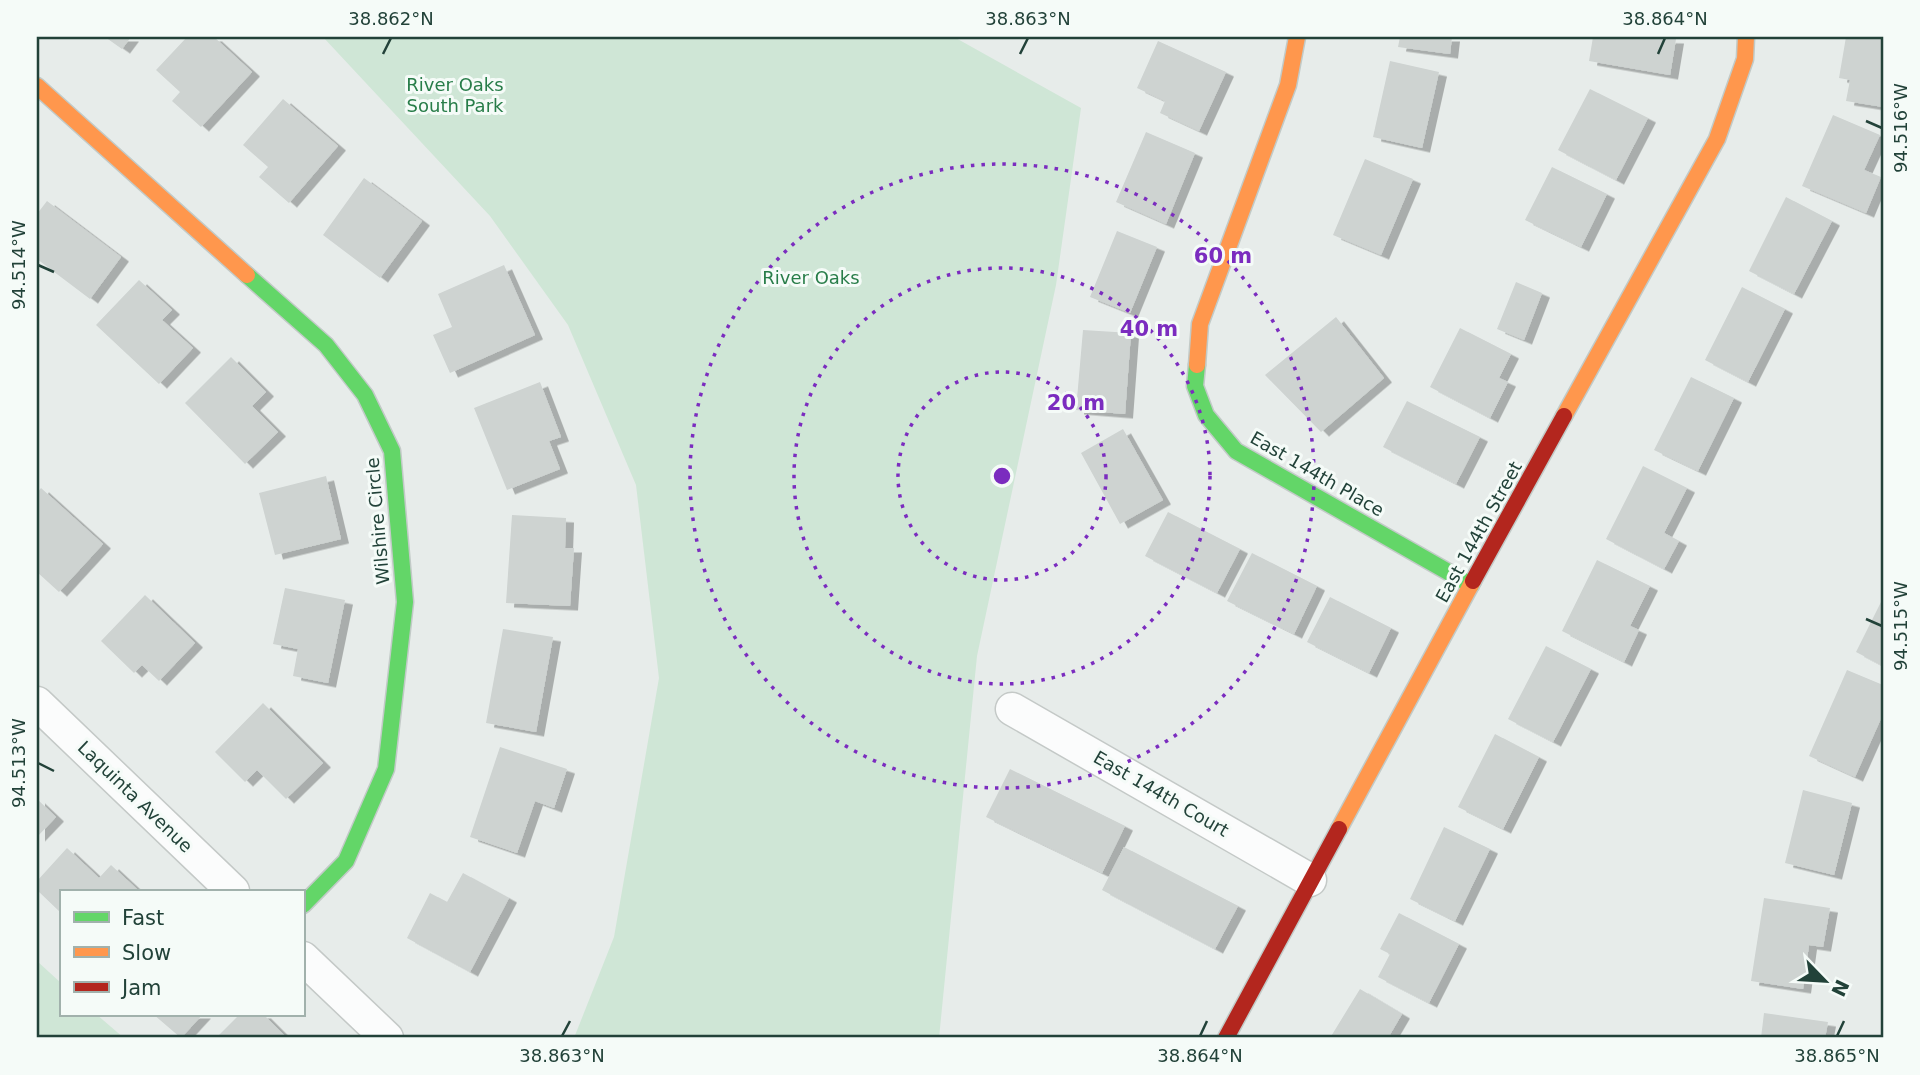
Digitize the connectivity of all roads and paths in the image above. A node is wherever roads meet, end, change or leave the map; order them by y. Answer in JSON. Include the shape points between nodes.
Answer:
{"nodes":[{"id":1,"x":1297,"y":37,"type":"edge"},
{"id":2,"x":1746,"y":37,"type":"edge"},
{"id":3,"x":37,"y":86,"type":"edge"},
{"id":4,"x":1471,"y":585,"type":"junction"},
{"id":5,"x":37,"y":703,"type":"edge"},
{"id":6,"x":1012,"y":709,"type":"dead end"},
{"id":7,"x":1310,"y":880,"type":"junction"},
{"id":8,"x":232,"y":890,"type":"edge"},
{"id":9,"x":304,"y":904,"type":"edge"},
{"id":10,"x":304,"y":959,"type":"edge"},
{"id":11,"x":387,"y":1038,"type":"edge"},
{"id":12,"x":1226,"y":1038,"type":"edge"}],
"edges":[{"from":1,"to":4,"type":"street","name":"East 144th Place","via":[[1288,85],[1200,324],[1195,386],[1206,415],[1236,451]]},
{"from":2,"to":4,"type":"street","name":"East 144th Street","via":[[1745,59],[1717,139]]},
{"from":3,"to":9,"type":"street","name":"Wilshire Circle","via":[[326,345],[365,395],[392,452],[405,602],[386,769],[346,861]]},
{"from":4,"to":7,"type":"street","name":"East 144th Street"},
{"from":5,"to":8,"type":"street","name":"Laquinta Avenue"},
{"from":6,"to":7,"type":"street","name":"East 144th Court"},
{"from":7,"to":12,"type":"street","name":"East 144th Street"},
{"from":10,"to":11,"type":"street"}]}
